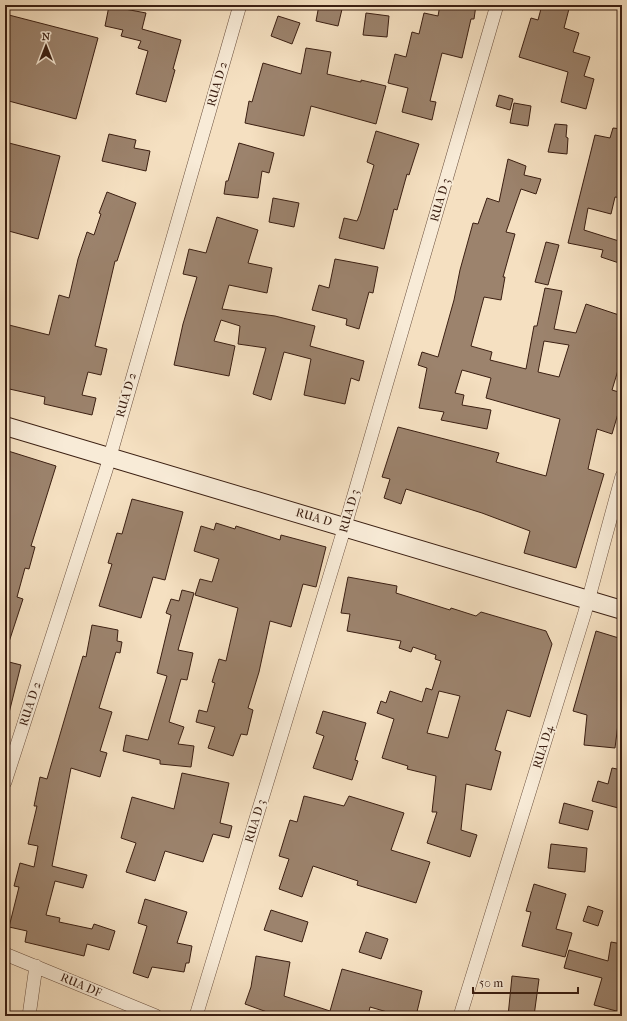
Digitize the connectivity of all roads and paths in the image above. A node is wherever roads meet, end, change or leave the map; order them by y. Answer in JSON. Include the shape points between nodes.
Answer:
{"nodes":[{"id":1,"x":240,"y":5,"type":"edge"},
{"id":2,"x":497,"y":5,"type":"edge"},
{"id":3,"x":5,"y":426,"type":"edge"},
{"id":4,"x":110,"y":457,"type":"junction"},
{"id":5,"x":622,"y":476,"type":"edge"},
{"id":6,"x":345,"y":526,"type":"junction"},
{"id":7,"x":588,"y":600,"type":"junction"},
{"id":8,"x":622,"y":610,"type":"edge"},
{"id":9,"x":5,"y":782,"type":"edge"},
{"id":10,"x":5,"y":954,"type":"edge"},
{"id":11,"x":36,"y":966,"type":"junction"},
{"id":12,"x":29,"y":1016,"type":"edge"},
{"id":13,"x":156,"y":1016,"type":"edge"},
{"id":14,"x":196,"y":1016,"type":"edge"},
{"id":15,"x":460,"y":1016,"type":"edge"}],
"edges":[{"from":1,"to":4,"type":"street","name":"RUA D 2"},
{"from":2,"to":6,"type":"street","name":"RUA D 3"},
{"from":3,"to":4,"type":"street","name":"RUA D"},
{"from":4,"to":6,"type":"street","name":"RUA D"},
{"from":4,"to":9,"type":"street","name":"RUA D 2"},
{"from":5,"to":7,"type":"street","name":"RUA D4"},
{"from":6,"to":7,"type":"street","name":"RUA D"},
{"from":6,"to":14,"type":"street","name":"RUA D 3"},
{"from":7,"to":8,"type":"street","name":"RUA D"},
{"from":7,"to":15,"type":"street","name":"RUA D4"},
{"from":10,"to":11,"type":"street","name":"RUA DF"},
{"from":11,"to":12,"type":"street"},
{"from":11,"to":13,"type":"street","name":"RUA DF"}]}
